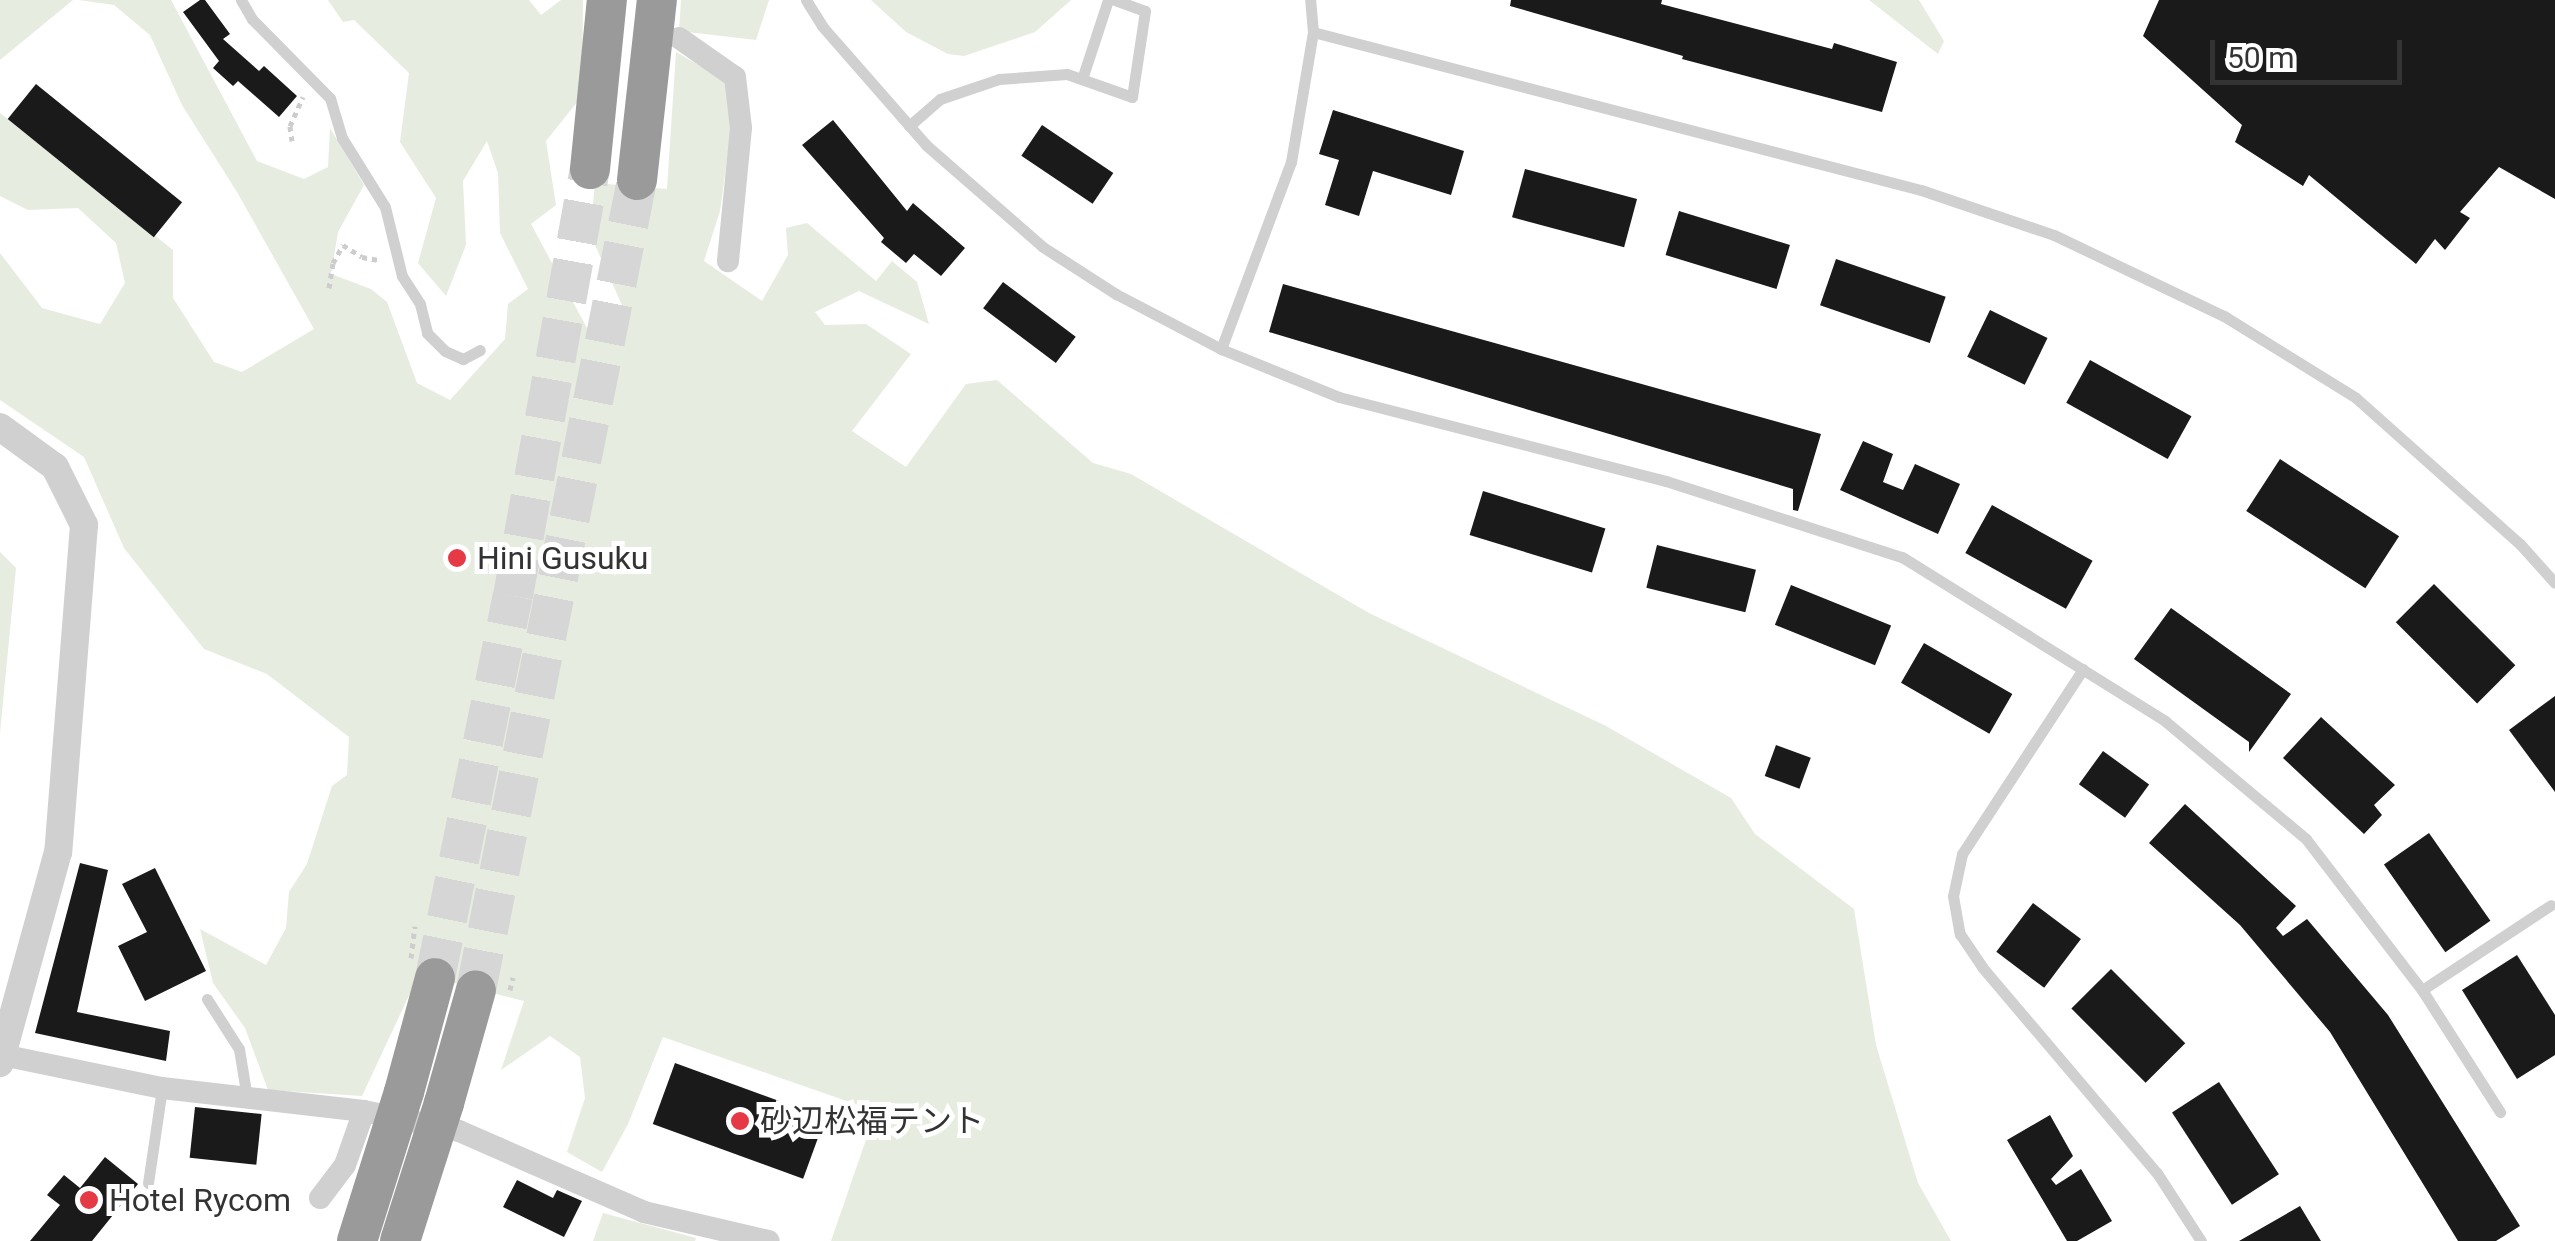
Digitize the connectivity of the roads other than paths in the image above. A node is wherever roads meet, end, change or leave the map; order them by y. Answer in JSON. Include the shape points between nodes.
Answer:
{"nodes":[{"id":1,"x":242,"y":0,"type":"edge"},
{"id":2,"x":608,"y":0,"type":"edge"},
{"id":3,"x":657,"y":0,"type":"edge"},
{"id":4,"x":806,"y":0,"type":"edge"},
{"id":5,"x":1112,"y":0,"type":"edge"},
{"id":6,"x":1310,"y":0,"type":"edge"},
{"id":7,"x":1313,"y":32,"type":"junction"},
{"id":8,"x":679,"y":38,"type":"dead end"},
{"id":9,"x":1082,"y":79,"type":"junction"},
{"id":10,"x":909,"y":126,"type":"junction"},
{"id":11,"x":590,"y":170,"type":"tunnel mouth"},
{"id":12,"x":637,"y":180,"type":"tunnel mouth"},
{"id":13,"x":728,"y":261,"type":"dead end"},
{"id":14,"x":1221,"y":348,"type":"junction"},
{"id":15,"x":480,"y":350,"type":"dead end"},
{"id":16,"x":0,"y":426,"type":"edge"},
{"id":17,"x":2555,"y":583,"type":"edge"},
{"id":18,"x":2083,"y":669,"type":"junction"},
{"id":19,"x":2551,"y":905,"type":"dead end"},
{"id":20,"x":434,"y":978,"type":"tunnel mouth"},
{"id":21,"x":476,"y":990,"type":"tunnel mouth"},
{"id":22,"x":2422,"y":990,"type":"junction"},
{"id":23,"x":207,"y":999,"type":"dead end"},
{"id":24,"x":1,"y":1059,"type":"edge"},
{"id":25,"x":162,"y":1088,"type":"junction"},
{"id":26,"x":248,"y":1098,"type":"junction"},
{"id":27,"x":364,"y":1111,"type":"junction"},
{"id":28,"x":2500,"y":1112,"type":"dead end"},
{"id":29,"x":148,"y":1184,"type":"dead end"},
{"id":30,"x":320,"y":1198,"type":"dead end"},
{"id":31,"x":357,"y":1241,"type":"edge"},
{"id":32,"x":400,"y":1241,"type":"edge"},
{"id":33,"x":769,"y":1241,"type":"edge"},
{"id":34,"x":2201,"y":1241,"type":"edge"}],
"edges":[{"from":1,"to":15,"type":"lane","via":[[252,20],[330,98],[342,138],[384,208],[402,276],[420,304],[427,333],[463,359]]},
{"from":2,"to":11,"type":"highway"},
{"from":3,"to":12,"type":"highway"},
{"from":4,"to":10,"type":"lane"},
{"from":5,"to":9,"type":"lane"},
{"from":5,"to":9,"type":"lane","via":[[1145,11],[1132,97]]},
{"from":6,"to":7,"type":"lane"},
{"from":7,"to":14,"type":"lane","via":[[1291,162]]},
{"from":7,"to":17,"type":"lane","via":[[1921,190],[2054,235],[2224,316],[2356,398]]},
{"from":8,"to":13,"type":"street","via":[[735,77],[741,128]]},
{"from":9,"to":10,"type":"lane","via":[[1067,74],[961,88]]},
{"from":10,"to":14,"type":"lane","via":[[1042,246],[1116,294]]},
{"from":14,"to":18,"type":"lane","via":[[1340,396],[1666,481],[1902,557]]},
{"from":16,"to":24,"type":"street","via":[[55,468],[84,526],[58,852]]},
{"from":18,"to":22,"type":"lane","via":[[2165,721],[2306,839]]},
{"from":18,"to":34,"type":"lane","via":[[1962,854],[1953,896],[1960,934],[2157,1173]]},
{"from":19,"to":22,"type":"lane"},
{"from":20,"to":31,"type":"highway","bridge":true},
{"from":21,"to":32,"type":"highway","bridge":true},
{"from":22,"to":28,"type":"lane"},
{"from":23,"to":26,"type":"lane","via":[[239,1049]]},
{"from":24,"to":25,"type":"street"},
{"from":25,"to":26,"type":"street"},
{"from":25,"to":29,"type":"lane"},
{"from":26,"to":27,"type":"street"},
{"from":27,"to":30,"type":"street","via":[[346,1165]]},
{"from":27,"to":33,"type":"street","via":[[458,1131],[644,1212]]}]}
